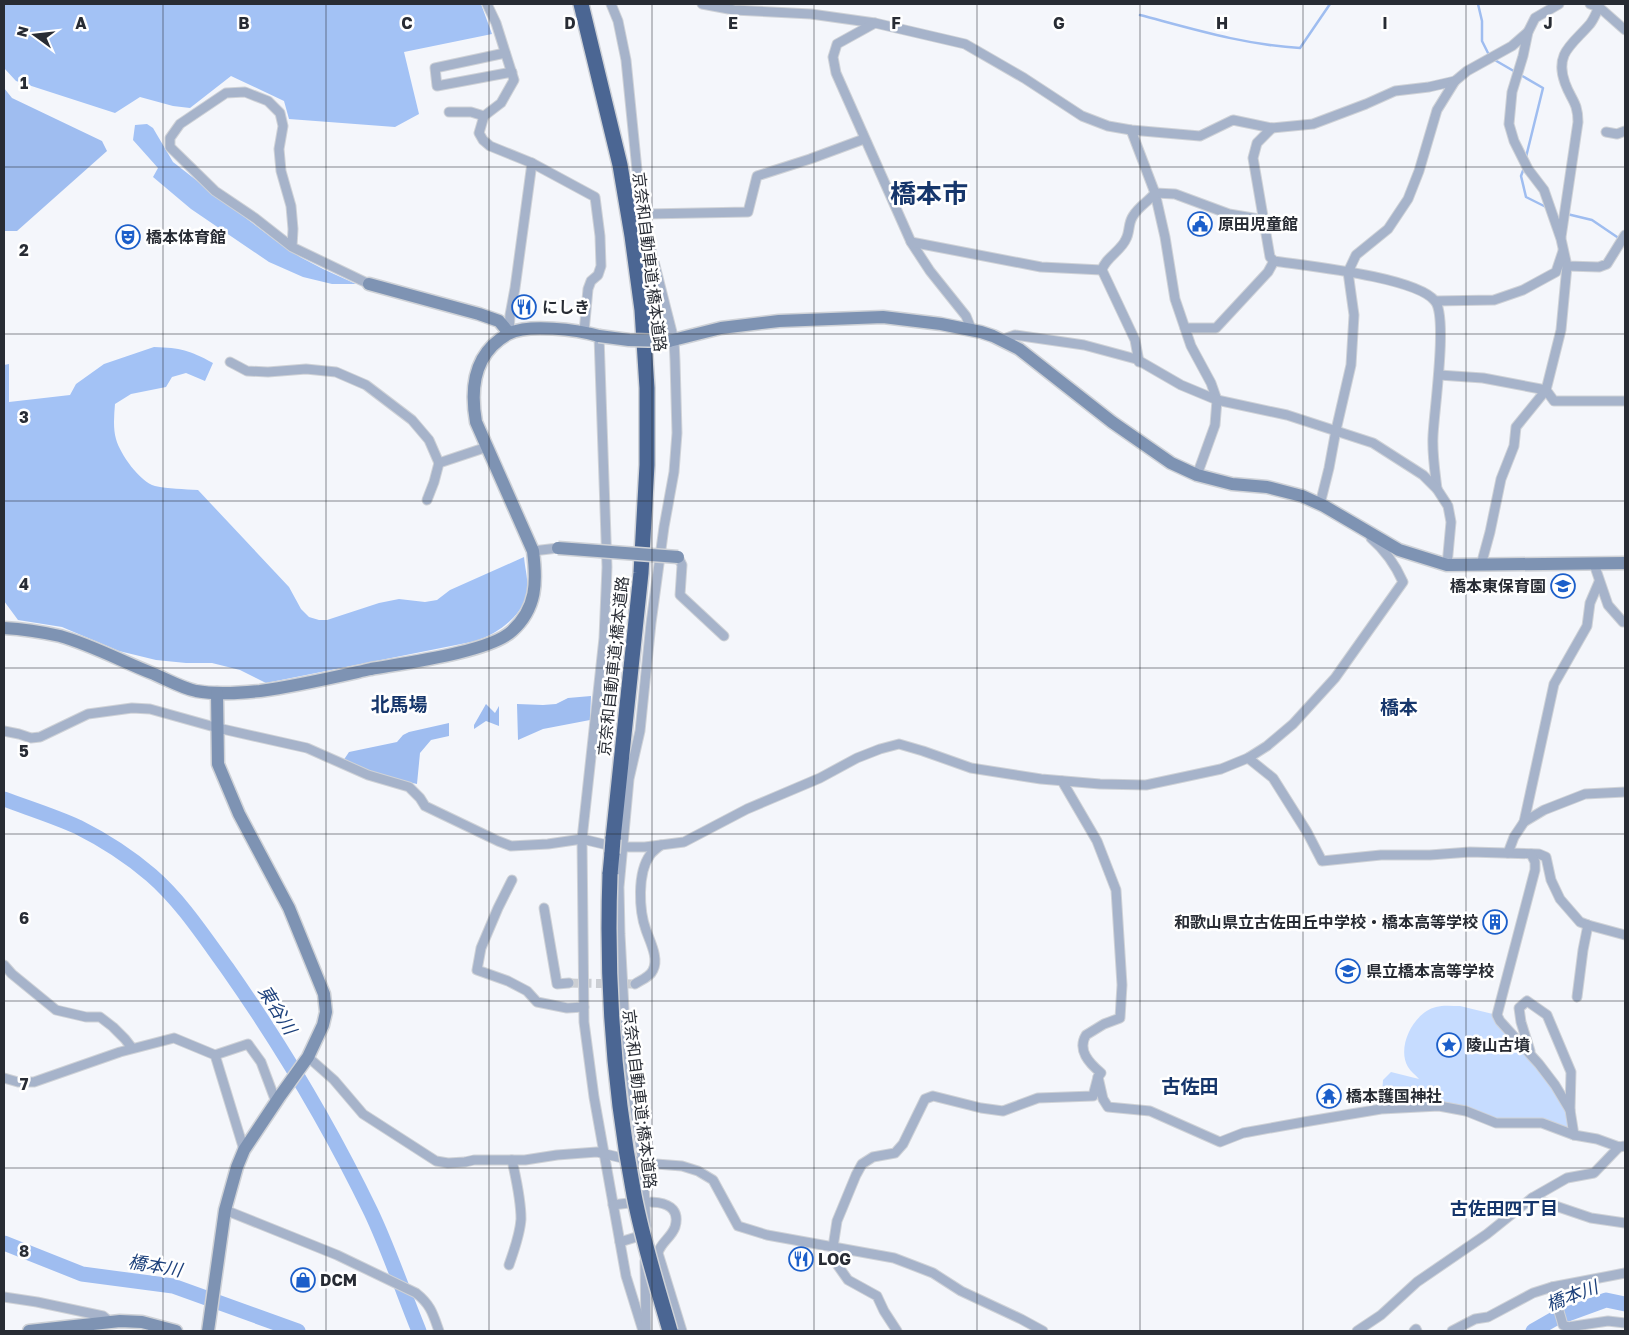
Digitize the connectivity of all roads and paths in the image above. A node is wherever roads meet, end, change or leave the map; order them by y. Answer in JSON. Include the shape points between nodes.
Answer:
{"nodes":[{"id":1,"x":487,"y":4,"type":"edge"},
{"id":2,"x":581,"y":4,"type":"edge"},
{"id":3,"x":611,"y":4,"type":"edge"},
{"id":4,"x":702,"y":4,"type":"edge"},
{"id":5,"x":1590,"y":4,"type":"edge"},
{"id":6,"x":1556,"y":5,"type":"edge"},
{"id":7,"x":1599,"y":7,"type":"junction"},
{"id":8,"x":875,"y":23,"type":"junction"},
{"id":9,"x":1625,"y":30,"type":"edge"},
{"id":10,"x":1528,"y":32,"type":"junction"},
{"id":11,"x":505,"y":53,"type":"junction"},
{"id":12,"x":512,"y":72,"type":"junction"},
{"id":13,"x":1455,"y":81,"type":"junction"},
{"id":14,"x":449,"y":112,"type":"dead end"},
{"id":15,"x":484,"y":116,"type":"junction"},
{"id":16,"x":1272,"y":128,"type":"junction"},
{"id":17,"x":1131,"y":130,"type":"junction"},
{"id":18,"x":1625,"y":131,"type":"edge"},
{"id":19,"x":1606,"y":132,"type":"dead end"},
{"id":20,"x":864,"y":139,"type":"junction"},
{"id":21,"x":532,"y":163,"type":"junction"},
{"id":22,"x":1155,"y":193,"type":"junction"},
{"id":23,"x":646,"y":214,"type":"junction"},
{"id":24,"x":1265,"y":220,"type":"junction"},
{"id":25,"x":1625,"y":235,"type":"edge"},
{"id":26,"x":1561,"y":239,"type":"junction"},
{"id":27,"x":911,"y":242,"type":"junction"},
{"id":28,"x":292,"y":247,"type":"junction"},
{"id":29,"x":1563,"y":249,"type":"junction"},
{"id":30,"x":1274,"y":261,"type":"junction"},
{"id":31,"x":1567,"y":266,"type":"junction"},
{"id":32,"x":1102,"y":270,"type":"junction"},
{"id":33,"x":1348,"y":272,"type":"junction"},
{"id":34,"x":369,"y":284,"type":"joint"},
{"id":35,"x":1435,"y":301,"type":"junction"},
{"id":36,"x":1185,"y":328,"type":"junction"},
{"id":37,"x":972,"y":331,"type":"junction"},
{"id":38,"x":584,"y":332,"type":"junction"},
{"id":39,"x":509,"y":333,"type":"junction"},
{"id":40,"x":599,"y":336,"type":"junction"},
{"id":41,"x":672,"y":340,"type":"junction"},
{"id":42,"x":1001,"y":340,"type":"junction"},
{"id":43,"x":230,"y":362,"type":"dead end"},
{"id":44,"x":1139,"y":362,"type":"junction"},
{"id":45,"x":1439,"y":375,"type":"junction"},
{"id":46,"x":1546,"y":390,"type":"junction"},
{"id":47,"x":1217,"y":400,"type":"junction"},
{"id":48,"x":1625,"y":401,"type":"edge"},
{"id":49,"x":1336,"y":430,"type":"junction"},
{"id":50,"x":486,"y":447,"type":"junction"},
{"id":51,"x":439,"y":463,"type":"junction"},
{"id":52,"x":1197,"y":475,"type":"junction"},
{"id":53,"x":1437,"y":489,"type":"junction"},
{"id":54,"x":427,"y":500,"type":"dead end"},
{"id":55,"x":1320,"y":504,"type":"junction"},
{"id":56,"x":1361,"y":528,"type":"junction"},
{"id":57,"x":558,"y":548,"type":"joint"},
{"id":58,"x":533,"y":551,"type":"junction"},
{"id":59,"x":678,"y":558,"type":"joint"},
{"id":60,"x":1625,"y":563,"type":"edge"},
{"id":61,"x":1594,"y":564,"type":"junction"},
{"id":62,"x":1448,"y":565,"type":"junction"},
{"id":63,"x":1481,"y":565,"type":"junction"},
{"id":64,"x":1599,"y":582,"type":"junction"},
{"id":65,"x":1625,"y":622,"type":"edge"},
{"id":66,"x":4,"y":628,"type":"edge"},
{"id":67,"x":724,"y":636,"type":"dead end"},
{"id":68,"x":217,"y":693,"type":"junction"},
{"id":69,"x":218,"y":728,"type":"junction"},
{"id":70,"x":4,"y":731,"type":"edge"},
{"id":71,"x":1248,"y":758,"type":"junction"},
{"id":72,"x":1062,"y":780,"type":"junction"},
{"id":73,"x":1625,"y":792,"type":"edge"},
{"id":74,"x":1524,"y":822,"type":"junction"},
{"id":75,"x":582,"y":839,"type":"junction"},
{"id":76,"x":662,"y":845,"type":"junction"},
{"id":77,"x":616,"y":846,"type":"junction"},
{"id":78,"x":1508,"y":853,"type":"junction"},
{"id":79,"x":1531,"y":854,"type":"junction"},
{"id":80,"x":512,"y":880,"type":"dead end"},
{"id":81,"x":544,"y":908,"type":"dead end"},
{"id":82,"x":1588,"y":925,"type":"junction"},
{"id":83,"x":1625,"y":935,"type":"edge"},
{"id":84,"x":4,"y":965,"type":"edge"},
{"id":85,"x":569,"y":983,"type":"tunnel mouth"},
{"id":86,"x":635,"y":984,"type":"tunnel mouth"},
{"id":87,"x":1577,"y":997,"type":"dead end"},
{"id":88,"x":584,"y":1007,"type":"junction"},
{"id":89,"x":132,"y":1048,"type":"junction"},
{"id":90,"x":216,"y":1055,"type":"junction"},
{"id":91,"x":1531,"y":1056,"type":"junction"},
{"id":92,"x":305,"y":1061,"type":"junction"},
{"id":93,"x":1098,"y":1077,"type":"junction"},
{"id":94,"x":4,"y":1078,"type":"edge"},
{"id":95,"x":278,"y":1099,"type":"junction"},
{"id":96,"x":1570,"y":1110,"type":"junction"},
{"id":97,"x":1574,"y":1135,"type":"junction"},
{"id":98,"x":1622,"y":1147,"type":"edge"},
{"id":99,"x":244,"y":1150,"type":"junction"},
{"id":100,"x":603,"y":1153,"type":"junction"},
{"id":101,"x":512,"y":1160,"type":"junction"},
{"id":102,"x":643,"y":1163,"type":"junction"},
{"id":103,"x":1532,"y":1198,"type":"junction"},
{"id":104,"x":646,"y":1202,"type":"junction"},
{"id":105,"x":613,"y":1205,"type":"junction"},
{"id":106,"x":225,"y":1210,"type":"junction"},
{"id":107,"x":1625,"y":1223,"type":"edge"},
{"id":108,"x":646,"y":1234,"type":"junction"},
{"id":109,"x":620,"y":1242,"type":"junction"},
{"id":110,"x":834,"y":1247,"type":"junction"},
{"id":111,"x":509,"y":1265,"type":"dead end"},
{"id":112,"x":1625,"y":1273,"type":"edge"},
{"id":113,"x":1552,"y":1287,"type":"junction"},
{"id":114,"x":4,"y":1297,"type":"edge"},
{"id":115,"x":110,"y":1322,"type":"junction"},
{"id":116,"x":1625,"y":1323,"type":"edge"},
{"id":117,"x":208,"y":1329,"type":"edge"},
{"id":118,"x":29,"y":1331,"type":"edge"},
{"id":119,"x":176,"y":1331,"type":"edge"},
{"id":120,"x":439,"y":1331,"type":"edge"},
{"id":121,"x":644,"y":1331,"type":"edge"},
{"id":122,"x":670,"y":1331,"type":"edge"},
{"id":123,"x":682,"y":1331,"type":"edge"},
{"id":124,"x":897,"y":1331,"type":"edge"},
{"id":125,"x":1043,"y":1331,"type":"edge"},
{"id":126,"x":1357,"y":1331,"type":"edge"},
{"id":127,"x":1452,"y":1331,"type":"edge"}],
"edges":[{"from":1,"to":11,"type":"street"},
{"from":2,"to":77,"type":"highway","name":"京奈和自動車道;橋本道路","via":[[620,165],[642,310],[646,388],[647,464],[641,573],[623,735]]},
{"from":3,"to":23,"type":"street","via":[[626,60],[637,170]]},
{"from":4,"to":8,"type":"street"},
{"from":5,"to":7,"type":"street"},
{"from":6,"to":10,"type":"street","via":[[1535,18]]},
{"from":7,"to":9,"type":"street"},
{"from":7,"to":26,"type":"street","via":[[1591,22],[1566,50],[1561,64],[1565,82],[1578,109],[1578,122]]},
{"from":8,"to":17,"type":"street","via":[[965,44],[1082,116]]},
{"from":8,"to":20,"type":"street","via":[[837,44],[832,57]]},
{"from":10,"to":13,"type":"street","via":[[1512,46]]},
{"from":10,"to":26,"type":"street","via":[[1512,92],[1509,124],[1528,170],[1544,190]]},
{"from":11,"to":12,"type":"street"},
{"from":11,"to":12,"type":"street","via":[[435,68],[437,86]]},
{"from":12,"to":15,"type":"street","via":[[514,80],[501,102]]},
{"from":13,"to":16,"type":"street","via":[[1395,91],[1313,124]]},
{"from":13,"to":33,"type":"street","via":[[1437,110],[1408,200],[1388,229],[1356,255]]},
{"from":14,"to":15,"type":"street"},
{"from":15,"to":21,"type":"street","via":[[479,133],[483,140]]},
{"from":16,"to":17,"type":"street","via":[[1233,120],[1200,136]]},
{"from":16,"to":24,"type":"street","via":[[1257,143],[1253,158]]},
{"from":17,"to":22,"type":"street"},
{"from":18,"to":19,"type":"street","via":[[1617,134]]},
{"from":20,"to":23,"type":"street","via":[[757,176],[748,212]]},
{"from":20,"to":27,"type":"street"},
{"from":21,"to":38,"type":"street","via":[[595,197],[601,266],[588,290]]},
{"from":21,"to":39,"type":"street"},
{"from":22,"to":24,"type":"street","via":[[1175,194],[1229,214]]},
{"from":22,"to":32,"type":"street","via":[[1131,218],[1126,239]]},
{"from":22,"to":36,"type":"street","via":[[1175,299]]},
{"from":23,"to":41,"type":"street","via":[[648,238]]},
{"from":24,"to":30,"type":"street","via":[[1270,258]]},
{"from":25,"to":31,"type":"street","via":[[1607,264],[1599,267]]},
{"from":26,"to":29,"type":"street"},
{"from":27,"to":32,"type":"street","via":[[1041,267]]},
{"from":27,"to":37,"type":"street","via":[[966,316]]},
{"from":28,"to":28,"type":"street","via":[[215,191],[170,146],[170,138],[180,124],[226,93],[245,92],[268,101],[280,113],[283,126],[279,149],[281,171],[291,206]]},
{"from":28,"to":34,"type":"street"},
{"from":29,"to":31,"type":"street"},
{"from":29,"to":35,"type":"street","via":[[1556,272],[1523,290],[1494,300]]},
{"from":30,"to":33,"type":"street"},
{"from":30,"to":36,"type":"street","via":[[1268,272],[1216,328]]},
{"from":31,"to":46,"type":"street","via":[[1561,330]]},
{"from":32,"to":44,"type":"street","via":[[1134,340]]},
{"from":33,"to":35,"type":"street","via":[[1396,281],[1424,292]]},
{"from":33,"to":49,"type":"street","via":[[1354,315],[1352,365]]},
{"from":34,"to":39,"type":"street","via":[[493,318]]},
{"from":35,"to":45,"type":"street","via":[[1440,312]]},
{"from":36,"to":47,"type":"street"},
{"from":37,"to":41,"type":"street","via":[[883,317],[779,321],[721,328]]},
{"from":37,"to":42,"type":"street"},
{"from":38,"to":39,"type":"street","via":[[531,329]]},
{"from":38,"to":40,"type":"street"},
{"from":39,"to":50,"type":"street","via":[[481,361],[474,383],[476,422]]},
{"from":40,"to":41,"type":"street","bridge":true},
{"from":40,"to":75,"type":"street","via":[[607,567],[604,638]]},
{"from":41,"to":77,"type":"street","via":[[677,433],[674,472],[650,631],[640,730]]},
{"from":42,"to":44,"type":"street","via":[[1015,335],[1084,345]]},
{"from":42,"to":52,"type":"street","via":[[1019,349],[1120,428],[1171,463]]},
{"from":43,"to":51,"type":"street","via":[[247,371],[306,369],[336,372],[366,385],[412,420],[429,440]]},
{"from":44,"to":47,"type":"street"},
{"from":45,"to":46,"type":"street","via":[[1483,378]]},
{"from":45,"to":53,"type":"street","via":[[1433,437]]},
{"from":46,"to":48,"type":"street","via":[[1554,401]]},
{"from":46,"to":63,"type":"street","via":[[1516,427],[1514,446],[1501,479]]},
{"from":47,"to":49,"type":"street","via":[[1287,415]]},
{"from":47,"to":52,"type":"street","via":[[1215,426]]},
{"from":49,"to":53,"type":"street","via":[[1373,443],[1423,474]]},
{"from":49,"to":55,"type":"street"},
{"from":50,"to":51,"type":"street"},
{"from":50,"to":58,"type":"street"},
{"from":51,"to":54,"type":"street"},
{"from":52,"to":55,"type":"street","via":[[1232,484],[1267,487]]},
{"from":53,"to":62,"type":"street","via":[[1448,506],[1451,522]]},
{"from":55,"to":56,"type":"street"},
{"from":56,"to":62,"type":"street","via":[[1399,550]]},
{"from":56,"to":71,"type":"street","via":[[1386,552],[1403,582],[1335,678],[1293,724]]},
{"from":57,"to":58,"type":"street"},
{"from":57,"to":59,"type":"street","bridge":true},
{"from":58,"to":68,"type":"street","via":[[536,583],[532,603],[512,631],[489,644],[260,691]]},
{"from":59,"to":67,"type":"street","via":[[682,565],[680,595]]},
{"from":60,"to":61,"type":"street"},
{"from":61,"to":63,"type":"street"},
{"from":61,"to":64,"type":"street"},
{"from":62,"to":63,"type":"street"},
{"from":64,"to":65,"type":"street","via":[[1608,605]]},
{"from":64,"to":74,"type":"street","via":[[1590,603],[1587,626],[1554,684]]},
{"from":66,"to":68,"type":"street","via":[[59,636],[195,691]]},
{"from":68,"to":69,"type":"street"},
{"from":69,"to":70,"type":"street","via":[[150,709],[132,708],[88,714],[40,737]]},
{"from":69,"to":75,"type":"street","via":[[307,748],[368,775],[409,787],[426,806],[511,846]]},
{"from":69,"to":92,"type":"street","via":[[218,764],[239,814],[289,908],[324,994],[326,1012]]},
{"from":71,"to":72,"type":"street","via":[[1221,769],[1146,785]]},
{"from":71,"to":78,"type":"street","via":[[1273,778],[1322,861],[1381,855]]},
{"from":72,"to":76,"type":"street","via":[[971,768],[899,744],[857,758],[820,778],[746,809],[684,842]]},
{"from":72,"to":93,"type":"street","via":[[1097,840],[1116,890],[1122,985],[1120,1018],[1086,1035],[1083,1046],[1084,1054],[1101,1073]]},
{"from":73,"to":74,"type":"street","via":[[1585,794],[1544,810]]},
{"from":74,"to":78,"type":"street"},
{"from":75,"to":77,"type":"street"},
{"from":75,"to":88,"type":"street"},
{"from":76,"to":77,"type":"street"},
{"from":76,"to":86,"type":"street","via":[[646,861],[641,897],[643,919],[656,960],[649,976]]},
{"from":77,"to":102,"type":"street","via":[[624,1030]]},
{"from":77,"to":122,"type":"highway","name":"京奈和自動車道;橋本道路","bridge":true,"via":[[610,874],[609,954],[616,1070],[634,1197]]},
{"from":78,"to":79,"type":"street"},
{"from":79,"to":82,"type":"street","via":[[1546,857],[1551,880],[1560,899],[1580,922]]},
{"from":79,"to":91,"type":"street","via":[[1536,862],[1535,870],[1497,1015]]},
{"from":80,"to":88,"type":"street","via":[[481,948],[477,970],[527,991],[537,1002],[567,1008]]},
{"from":81,"to":85,"type":"street","via":[[557,984]]},
{"from":82,"to":83,"type":"street"},
{"from":82,"to":87,"type":"street"},
{"from":84,"to":89,"type":"street","via":[[56,1010],[100,1017]]},
{"from":88,"to":100,"type":"street"},
{"from":89,"to":90,"type":"street","via":[[174,1038]]},
{"from":89,"to":94,"type":"street","via":[[34,1082]]},
{"from":90,"to":95,"type":"street","via":[[248,1044],[262,1062]]},
{"from":90,"to":99,"type":"street"},
{"from":91,"to":96,"type":"street"},
{"from":91,"to":96,"type":"street","via":[[1519,1008],[1527,1001],[1547,1014],[1571,1072]]},
{"from":92,"to":95,"type":"street"},
{"from":92,"to":101,"type":"street","via":[[334,1080],[363,1114],[436,1161]]},
{"from":93,"to":97,"type":"street","via":[[1108,1107],[1150,1111],[1220,1142],[1243,1133],[1314,1120],[1381,1109],[1439,1106],[1466,1111],[1496,1123],[1542,1123]]},
{"from":93,"to":110,"type":"street","via":[[1093,1096],[1038,1098],[1003,1111],[933,1096],[925,1099],[903,1144],[895,1153],[873,1157],[862,1164],[837,1221]]},
{"from":95,"to":99,"type":"street"},
{"from":96,"to":97,"type":"street"},
{"from":97,"to":98,"type":"street"},
{"from":98,"to":103,"type":"street","via":[[1594,1173],[1567,1178]]},
{"from":99,"to":106,"type":"street"},
{"from":100,"to":101,"type":"street"},
{"from":100,"to":102,"type":"street"},
{"from":100,"to":105,"type":"street"},
{"from":101,"to":111,"type":"street","via":[[521,1219]]},
{"from":102,"to":104,"type":"street"},
{"from":102,"to":110,"type":"street","via":[[682,1166],[713,1180],[738,1226],[767,1236]]},
{"from":103,"to":107,"type":"street","via":[[1591,1218]]},
{"from":103,"to":126,"type":"street","via":[[1488,1234],[1417,1282],[1381,1315]]},
{"from":104,"to":105,"type":"street"},
{"from":104,"to":108,"type":"street"},
{"from":104,"to":123,"type":"street","via":[[669,1206],[675,1218],[672,1234],[662,1242],[658,1253]]},
{"from":105,"to":109,"type":"street"},
{"from":106,"to":117,"type":"street"},
{"from":106,"to":120,"type":"street","via":[[337,1255],[416,1293],[426,1301]]},
{"from":108,"to":109,"type":"street"},
{"from":108,"to":121,"type":"street"},
{"from":109,"to":121,"type":"street","via":[[626,1276]]},
{"from":110,"to":124,"type":"street","via":[[836,1263],[848,1280],[877,1296]]},
{"from":110,"to":125,"type":"street","via":[[894,1258],[933,1274],[960,1291]]},
{"from":112,"to":113,"type":"street"},
{"from":113,"to":116,"type":"street","via":[[1563,1325],[1608,1321]]},
{"from":113,"to":127,"type":"street"},
{"from":114,"to":115,"type":"street","via":[[103,1316]]},
{"from":115,"to":118,"type":"street"},
{"from":115,"to":119,"type":"street","via":[[142,1322]]}]}
